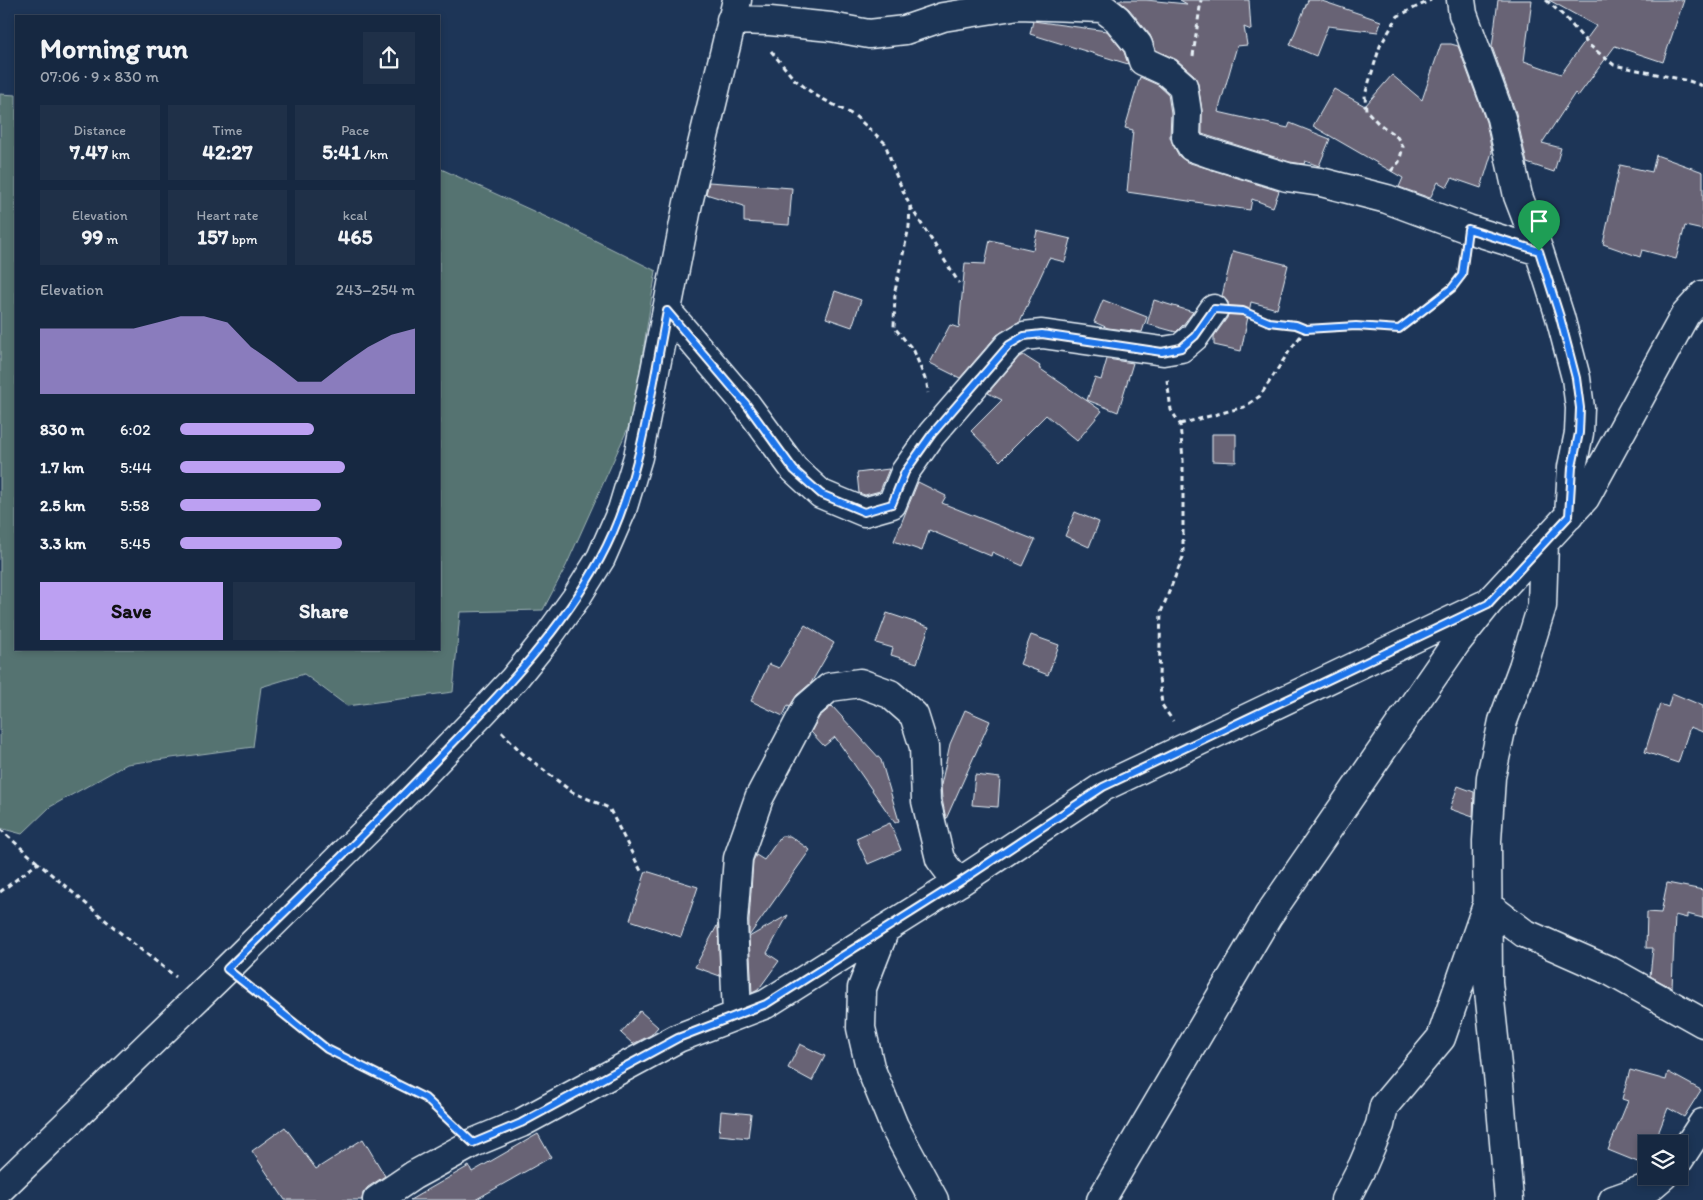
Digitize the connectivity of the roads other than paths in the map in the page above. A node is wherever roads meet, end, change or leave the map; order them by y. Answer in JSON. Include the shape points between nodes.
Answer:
{"nodes":[{"id":1,"x":1461,"y":0,"type":"edge"},
{"id":2,"x":734,"y":10,"type":"edge"},
{"id":3,"x":1539,"y":251,"type":"junction"},
{"id":4,"x":1703,"y":295,"type":"edge"},
{"id":5,"x":1214,"y":309,"type":"road end"},
{"id":6,"x":667,"y":311,"type":"junction"},
{"id":7,"x":1569,"y":516,"type":"junction"},
{"id":8,"x":1544,"y":542,"type":"junction"},
{"id":9,"x":1488,"y":604,"type":"junction"},
{"id":10,"x":958,"y":883,"type":"junction"},
{"id":11,"x":1487,"y":905,"type":"junction"},
{"id":12,"x":885,"y":929,"type":"junction"},
{"id":13,"x":737,"y":1015,"type":"junction"},
{"id":14,"x":1703,"y":1023,"type":"edge"},
{"id":15,"x":1703,"y":1123,"type":"edge"},
{"id":16,"x":1688,"y":1146,"type":"edge"},
{"id":17,"x":23,"y":1166,"type":"junction"},
{"id":18,"x":1652,"y":1185,"type":"edge"},
{"id":19,"x":0,"y":1189,"type":"edge"},
{"id":20,"x":19,"y":1200,"type":"edge"},
{"id":21,"x":377,"y":1200,"type":"edge"},
{"id":22,"x":934,"y":1200,"type":"edge"},
{"id":23,"x":1101,"y":1200,"type":"edge"},
{"id":24,"x":1345,"y":1200,"type":"edge"},
{"id":25,"x":1509,"y":1200,"type":"edge"},
{"id":26,"x":1613,"y":1200,"type":"edge"}],
"edges":[{"from":1,"to":3,"type":"street","via":[[1463,14],[1501,118],[1518,196]]},
{"from":2,"to":3,"type":"street","via":[[770,21],[869,34],[904,30],[943,17],[1019,4],[1103,8],[1138,45],[1144,61],[1167,72],[1183,86],[1186,137],[1192,146],[1288,177],[1387,199]]},
{"from":2,"to":6,"type":"street","via":[[688,203]]},
{"from":3,"to":7,"type":"street","via":[[1576,378],[1580,408]]},
{"from":4,"to":7,"type":"street","via":[[1685,316],[1585,498]]},
{"from":5,"to":6,"type":"street","via":[[1195,336],[1181,348],[1162,352],[1042,334],[1024,336],[1009,345],[932,434],[905,472],[892,504],[864,512],[821,494],[794,470],[746,404]]},
{"from":6,"to":17,"type":"street","via":[[638,457],[622,510],[601,558],[548,638],[514,679],[414,784]]},
{"from":7,"to":8,"type":"street"},
{"from":8,"to":9,"type":"street"},
{"from":8,"to":11,"type":"street","via":[[1542,606],[1504,721],[1490,777]]},
{"from":9,"to":10,"type":"street","via":[[1103,787]]},
{"from":9,"to":23,"type":"street","via":[[1456,642],[1268,916]]},
{"from":10,"to":12,"type":"street"},
{"from":10,"to":13,"type":"street","via":[[940,859],[926,801],[924,747],[914,715],[890,694],[860,683],[830,687],[807,707],[759,798],[738,858],[734,921]]},
{"from":11,"to":14,"type":"street","via":[[1524,933],[1610,971]]},
{"from":11,"to":24,"type":"street","via":[[1441,1038],[1384,1106],[1380,1125]]},
{"from":11,"to":25,"type":"street","via":[[1488,982]]},
{"from":12,"to":13,"type":"street","via":[[766,1004]]},
{"from":12,"to":22,"type":"street","via":[[862,988],[861,1028],[870,1067],[894,1126]]},
{"from":13,"to":21,"type":"street","via":[[678,1038],[521,1123],[473,1143],[414,1175]]},
{"from":15,"to":16,"type":"street"},
{"from":17,"to":19,"type":"street"},
{"from":17,"to":20,"type":"street"},
{"from":18,"to":26,"type":"street"}]}
